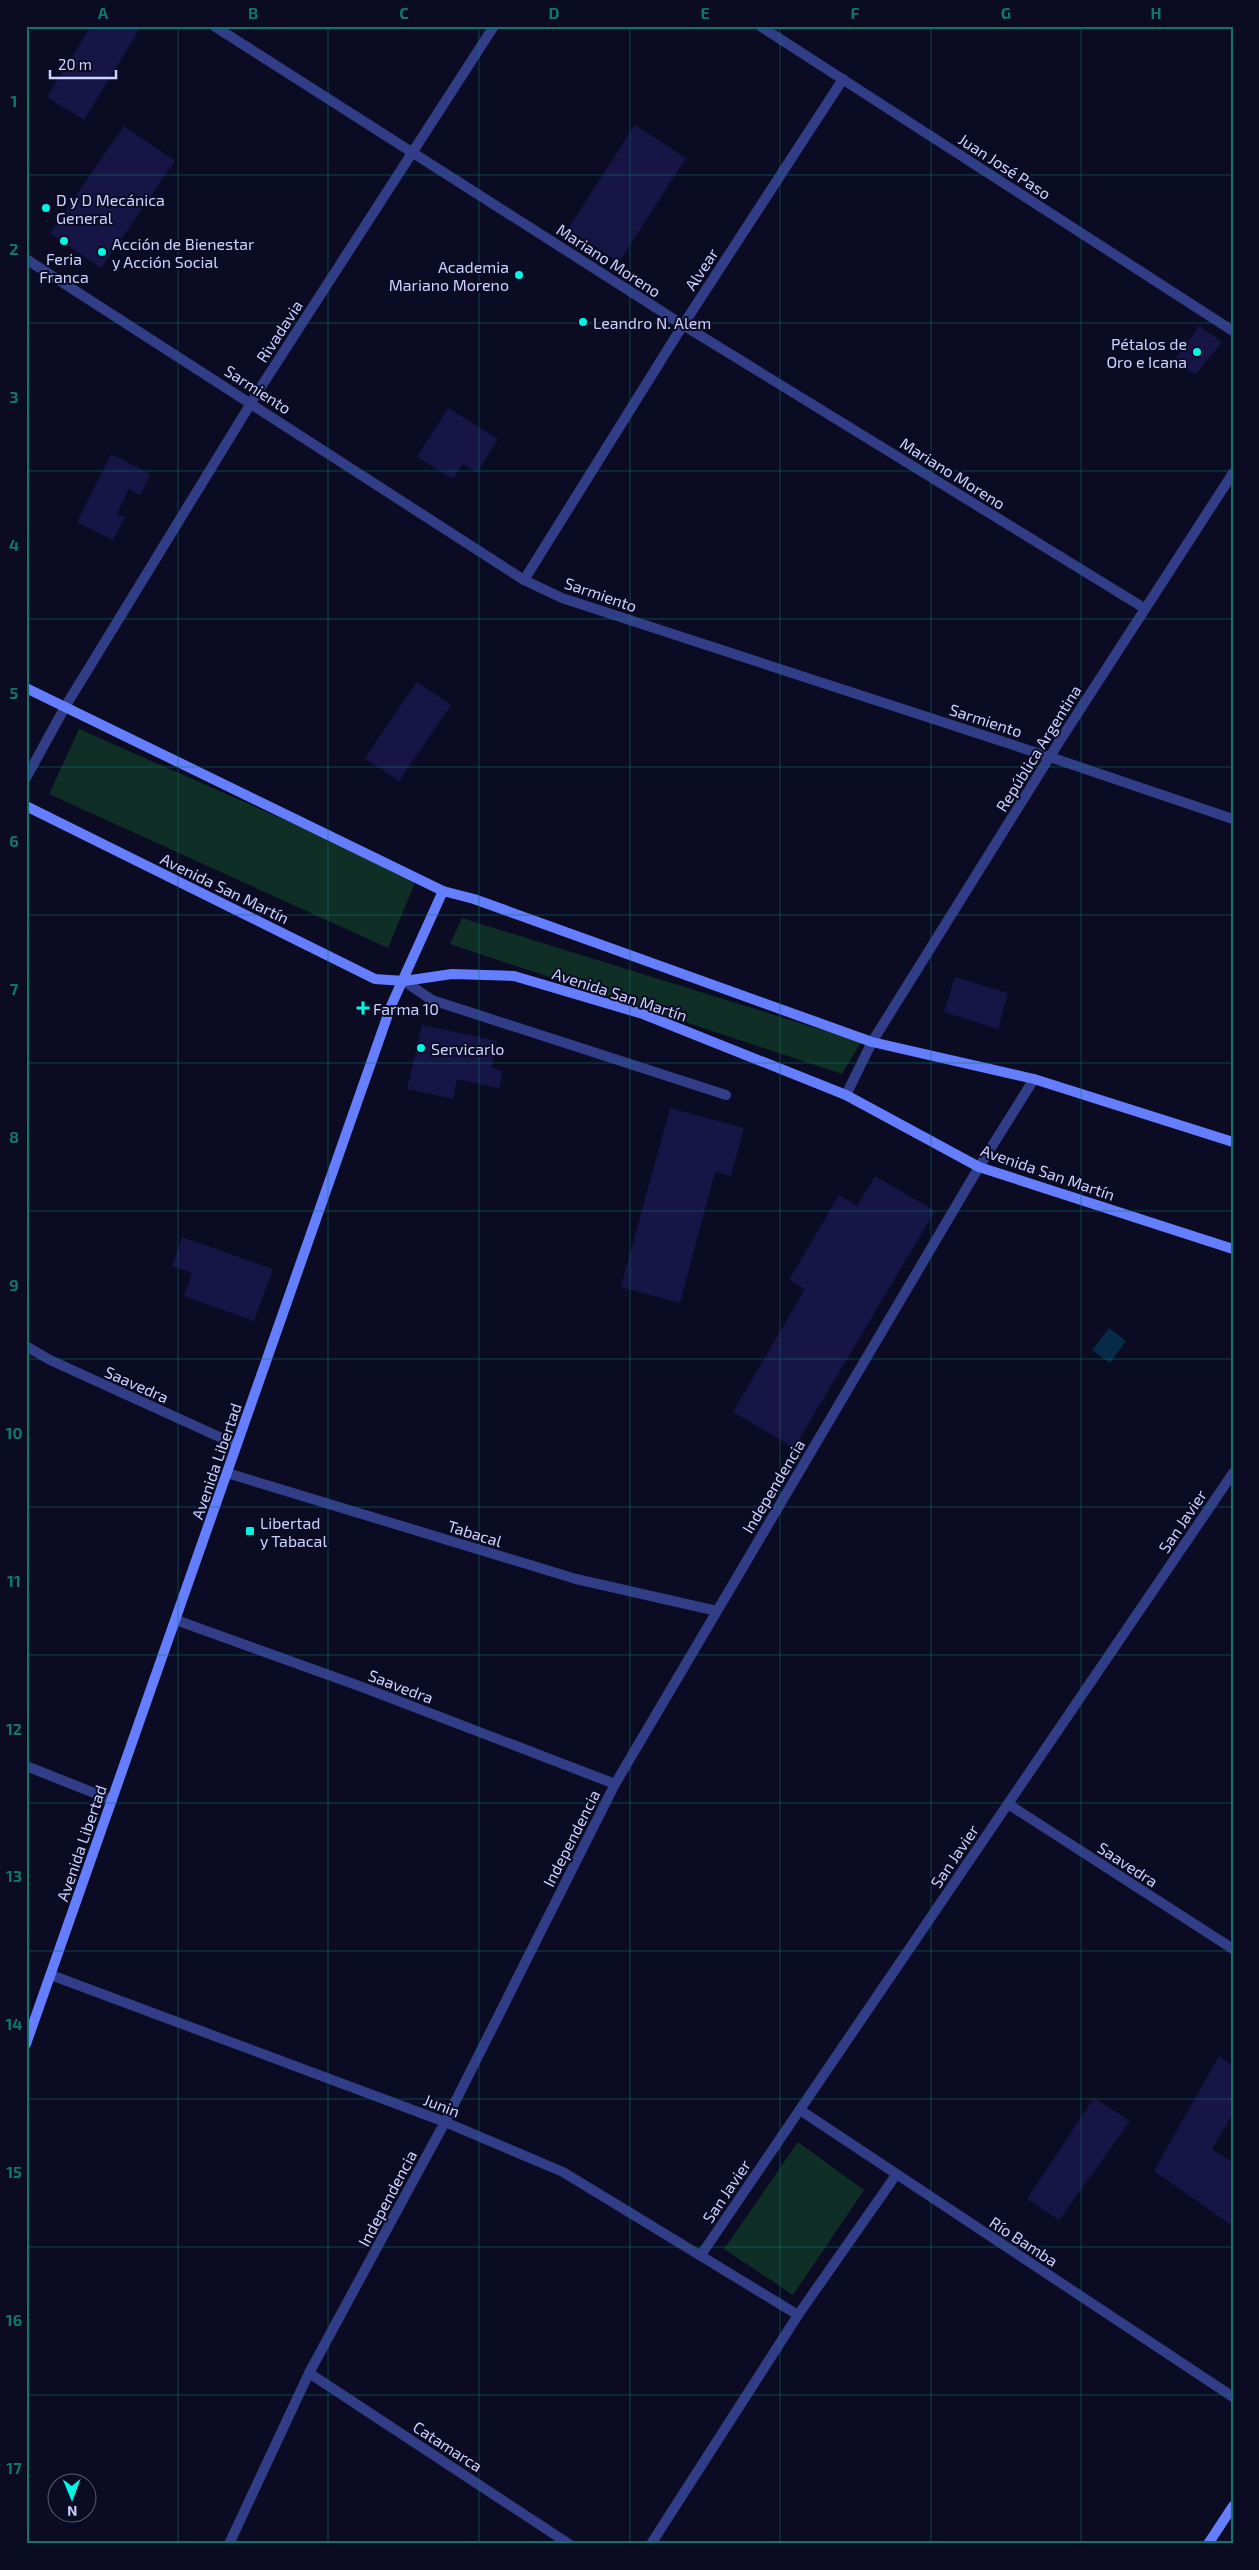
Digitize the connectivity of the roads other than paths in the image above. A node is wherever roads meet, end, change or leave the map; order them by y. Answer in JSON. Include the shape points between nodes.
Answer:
{"nodes":[{"id":1,"x":214,"y":26,"type":"edge"},
{"id":2,"x":494,"y":26,"type":"edge"},
{"id":3,"x":760,"y":26,"type":"edge"},
{"id":4,"x":843,"y":79,"type":"junction"},
{"id":5,"x":413,"y":151,"type":"junction"},
{"id":6,"x":26,"y":259,"type":"edge"},
{"id":7,"x":683,"y":325,"type":"junction"},
{"id":8,"x":1233,"y":331,"type":"edge"},
{"id":9,"x":251,"y":403,"type":"junction"},
{"id":10,"x":1233,"y":472,"type":"edge"},
{"id":11,"x":524,"y":580,"type":"junction"},
{"id":12,"x":1144,"y":608,"type":"junction"},
{"id":13,"x":26,"y":688,"type":"edge"},
{"id":14,"x":65,"y":707,"type":"junction"},
{"id":15,"x":1050,"y":757,"type":"junction"},
{"id":16,"x":26,"y":778,"type":"edge"},
{"id":17,"x":26,"y":806,"type":"edge"},
{"id":18,"x":1233,"y":819,"type":"edge"},
{"id":19,"x":443,"y":891,"type":"junction"},
{"id":20,"x":404,"y":981,"type":"junction"},
{"id":21,"x":872,"y":1042,"type":"junction"},
{"id":22,"x":1034,"y":1079,"type":"junction"},
{"id":23,"x":726,"y":1095,"type":"dead end"},
{"id":24,"x":846,"y":1095,"type":"junction"},
{"id":25,"x":1233,"y":1142,"type":"edge"},
{"id":26,"x":979,"y":1167,"type":"junction"},
{"id":27,"x":1233,"y":1249,"type":"edge"},
{"id":28,"x":26,"y":1346,"type":"edge"},
{"id":29,"x":237,"y":1445,"type":"junction"},
{"id":30,"x":227,"y":1473,"type":"junction"},
{"id":31,"x":1233,"y":1473,"type":"edge"},
{"id":32,"x":717,"y":1611,"type":"junction"},
{"id":33,"x":176,"y":1620,"type":"junction"},
{"id":34,"x":26,"y":1766,"type":"edge"},
{"id":35,"x":615,"y":1784,"type":"junction"},
{"id":36,"x":112,"y":1800,"type":"junction"},
{"id":37,"x":1008,"y":1804,"type":"junction"},
{"id":38,"x":1233,"y":1949,"type":"edge"},
{"id":39,"x":51,"y":1975,"type":"junction"},
{"id":40,"x":26,"y":2044,"type":"edge"},
{"id":41,"x":800,"y":2110,"type":"junction"},
{"id":42,"x":445,"y":2122,"type":"junction"},
{"id":43,"x":896,"y":2176,"type":"junction"},
{"id":44,"x":701,"y":2255,"type":"junction"},
{"id":45,"x":798,"y":2315,"type":"junction"},
{"id":46,"x":309,"y":2373,"type":"junction"},
{"id":47,"x":1233,"y":2396,"type":"edge"},
{"id":48,"x":1233,"y":2506,"type":"edge"},
{"id":49,"x":229,"y":2544,"type":"edge"},
{"id":50,"x":569,"y":2544,"type":"edge"},
{"id":51,"x":651,"y":2544,"type":"edge"},
{"id":52,"x":1208,"y":2544,"type":"edge"}],
"edges":[{"from":1,"to":5,"type":"street","name":"Mariano Moreno"},
{"from":2,"to":5,"type":"street","name":"Rivadavia"},
{"from":3,"to":4,"type":"street","name":"Juan José Paso"},
{"from":4,"to":7,"type":"street","name":"Alvear"},
{"from":4,"to":8,"type":"street","name":"Juan José Paso"},
{"from":5,"to":7,"type":"street","name":"Mariano Moreno"},
{"from":5,"to":9,"type":"street","name":"Rivadavia"},
{"from":6,"to":9,"type":"street","name":"Sarmiento"},
{"from":7,"to":11,"type":"street","name":"Alvear"},
{"from":7,"to":12,"type":"street","name":"Mariano Moreno"},
{"from":9,"to":11,"type":"street","name":"Sarmiento"},
{"from":9,"to":14,"type":"street","name":"Rivadavia"},
{"from":10,"to":12,"type":"street","name":"República Argentina"},
{"from":11,"to":15,"type":"street","name":"Sarmiento","via":[[562,598]]},
{"from":12,"to":15,"type":"street","name":"República Argentina"},
{"from":13,"to":14,"type":"main road"},
{"from":14,"to":16,"type":"street","name":"Rivadavia"},
{"from":14,"to":19,"type":"main road"},
{"from":15,"to":18,"type":"street","name":"Sarmiento"},
{"from":15,"to":21,"type":"street","name":"República Argentina"},
{"from":17,"to":20,"type":"main road","name":"Avenida San Martín","via":[[375,979]]},
{"from":19,"to":20,"type":"main road","name":"Avenida Libertad"},
{"from":19,"to":21,"type":"main road","via":[[474,899]]},
{"from":20,"to":23,"type":"street","via":[[432,1000]]},
{"from":20,"to":24,"type":"main road","name":"Avenida San Martín","via":[[452,974],[514,976],[643,1014]]},
{"from":20,"to":29,"type":"main road","name":"Avenida Libertad","via":[[392,1006]]},
{"from":21,"to":22,"type":"main road"},
{"from":21,"to":24,"type":"street","name":"República Argentina"},
{"from":22,"to":25,"type":"main road"},
{"from":22,"to":26,"type":"street","name":"Independencia"},
{"from":24,"to":26,"type":"main road","name":"Avenida San Martín"},
{"from":26,"to":27,"type":"main road","name":"Avenida San Martín"},
{"from":26,"to":32,"type":"street","name":"Independencia"},
{"from":28,"to":29,"type":"street","name":"Saavedra"},
{"from":29,"to":30,"type":"main road","name":"Avenida Libertad"},
{"from":30,"to":32,"type":"street","name":"Tabacal","via":[[576,1579]]},
{"from":30,"to":33,"type":"main road","name":"Avenida Libertad"},
{"from":31,"to":37,"type":"street","name":"San Javier"},
{"from":32,"to":35,"type":"street","name":"Independencia"},
{"from":33,"to":35,"type":"street","name":"Saavedra"},
{"from":33,"to":36,"type":"main road","name":"Avenida Libertad"},
{"from":34,"to":36,"type":"street"},
{"from":35,"to":42,"type":"street","name":"Independencia"},
{"from":36,"to":39,"type":"main road","name":"Avenida Libertad"},
{"from":37,"to":38,"type":"street","name":"Saavedra"},
{"from":37,"to":41,"type":"street","name":"San Javier"},
{"from":39,"to":40,"type":"main road","name":"Avenida Libertad"},
{"from":39,"to":42,"type":"street","name":"Junin"},
{"from":41,"to":43,"type":"street","name":"Río Bamba"},
{"from":41,"to":44,"type":"street","name":"San Javier"},
{"from":42,"to":44,"type":"street","name":"Junin","via":[[563,2172]]},
{"from":42,"to":46,"type":"street","name":"Independencia"},
{"from":43,"to":45,"type":"street"},
{"from":43,"to":47,"type":"street","name":"Río Bamba"},
{"from":44,"to":45,"type":"street","name":"Junin"},
{"from":45,"to":51,"type":"street"},
{"from":46,"to":49,"type":"street","name":"Independencia"},
{"from":46,"to":50,"type":"street","name":"Catamarca"},
{"from":48,"to":52,"type":"main road"}]}
